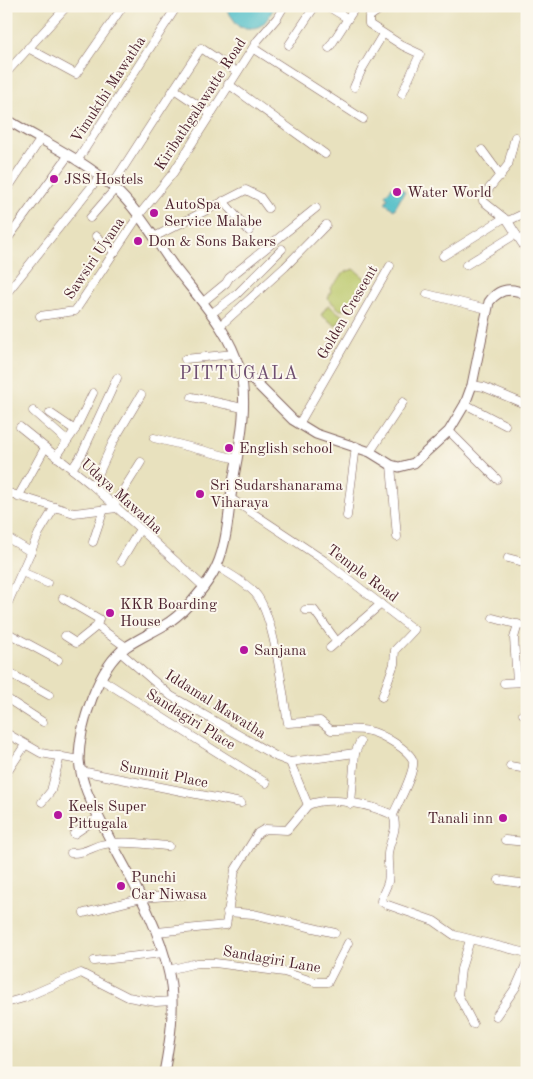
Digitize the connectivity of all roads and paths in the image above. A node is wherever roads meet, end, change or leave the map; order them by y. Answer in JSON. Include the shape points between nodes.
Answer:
{"nodes":[{"id":1,"x":67,"y":6,"type":"edge"},
{"id":2,"x":124,"y":6,"type":"edge"},
{"id":3,"x":177,"y":6,"type":"edge"},
{"id":4,"x":284,"y":6,"type":"edge"},
{"id":5,"x":314,"y":6,"type":"edge"},
{"id":6,"x":327,"y":6,"type":"edge"},
{"id":7,"x":356,"y":6,"type":"edge"},
{"id":8,"x":384,"y":6,"type":"edge"},
{"id":9,"x":347,"y":18,"type":"junction"},
{"id":10,"x":383,"y":34,"type":"junction"},
{"id":11,"x":289,"y":45,"type":"dead end"},
{"id":12,"x":28,"y":48,"type":"junction"},
{"id":13,"x":253,"y":48,"type":"junction"},
{"id":14,"x":329,"y":48,"type":"dead end"},
{"id":15,"x":237,"y":72,"type":"junction"},
{"id":16,"x":6,"y":73,"type":"edge"},
{"id":17,"x":228,"y":84,"type":"junction"},
{"id":18,"x":354,"y":87,"type":"dead end"},
{"id":19,"x":174,"y":89,"type":"junction"},
{"id":20,"x":402,"y":94,"type":"dead end"},
{"id":21,"x":211,"y":114,"type":"junction"},
{"id":22,"x":6,"y":119,"type":"edge"},
{"id":23,"x":363,"y":119,"type":"dead end"},
{"id":24,"x":515,"y":137,"type":"dead end"},
{"id":25,"x":40,"y":140,"type":"junction"},
{"id":26,"x":482,"y":150,"type":"dead end"},
{"id":27,"x":325,"y":154,"type":"dead end"},
{"id":28,"x":68,"y":156,"type":"junction"},
{"id":29,"x":77,"y":161,"type":"junction"},
{"id":30,"x":100,"y":176,"type":"junction"},
{"id":31,"x":501,"y":176,"type":"junction"},
{"id":32,"x":114,"y":187,"type":"junction"},
{"id":33,"x":6,"y":192,"type":"edge"},
{"id":34,"x":223,"y":201,"type":"junction"},
{"id":35,"x":268,"y":208,"type":"dead end"},
{"id":36,"x":316,"y":208,"type":"dead end"},
{"id":37,"x":527,"y":212,"type":"edge"},
{"id":38,"x":139,"y":215,"type":"junction"},
{"id":39,"x":90,"y":218,"type":"dead end"},
{"id":40,"x":506,"y":219,"type":"junction"},
{"id":41,"x":326,"y":225,"type":"dead end"},
{"id":42,"x":249,"y":232,"type":"dead end"},
{"id":43,"x":516,"y":234,"type":"junction"},
{"id":44,"x":96,"y":236,"type":"dead end"},
{"id":45,"x":154,"y":237,"type":"junction"},
{"id":46,"x":6,"y":241,"type":"edge"},
{"id":47,"x":282,"y":249,"type":"dead end"},
{"id":48,"x":527,"y":251,"type":"edge"},
{"id":49,"x":115,"y":252,"type":"junction"},
{"id":50,"x":444,"y":256,"type":"dead end"},
{"id":51,"x":390,"y":266,"type":"dead end"},
{"id":52,"x":466,"y":266,"type":"dead end"},
{"id":53,"x":525,"y":292,"type":"edge"},
{"id":54,"x":6,"y":294,"type":"edge"},
{"id":55,"x":426,"y":294,"type":"dead end"},
{"id":56,"x":203,"y":302,"type":"junction"},
{"id":57,"x":487,"y":309,"type":"junction"},
{"id":58,"x":212,"y":314,"type":"junction"},
{"id":59,"x":40,"y":316,"type":"dead end"},
{"id":60,"x":220,"y":326,"type":"junction"},
{"id":61,"x":234,"y":354,"type":"junction"},
{"id":62,"x":185,"y":359,"type":"dead end"},
{"id":63,"x":240,"y":372,"type":"junction"},
{"id":64,"x":117,"y":378,"type":"dead end"},
{"id":65,"x":472,"y":385,"type":"junction"},
{"id":66,"x":94,"y":394,"type":"dead end"},
{"id":67,"x":141,"y":396,"type":"dead end"},
{"id":68,"x":192,"y":397,"type":"dead end"},
{"id":69,"x":403,"y":402,"type":"dead end"},
{"id":70,"x":465,"y":404,"type":"junction"},
{"id":71,"x":527,"y":406,"type":"edge"},
{"id":72,"x":243,"y":408,"type":"junction"},
{"id":73,"x":33,"y":411,"type":"dead end"},
{"id":74,"x":50,"y":413,"type":"dead end"},
{"id":75,"x":299,"y":424,"type":"junction"},
{"id":76,"x":505,"y":425,"type":"dead end"},
{"id":77,"x":20,"y":427,"type":"dead end"},
{"id":78,"x":75,"y":430,"type":"junction"},
{"id":79,"x":448,"y":431,"type":"junction"},
{"id":80,"x":154,"y":438,"type":"dead end"},
{"id":81,"x":68,"y":441,"type":"junction"},
{"id":82,"x":356,"y":446,"type":"junction"},
{"id":83,"x":45,"y":448,"type":"junction"},
{"id":84,"x":370,"y":452,"type":"junction"},
{"id":85,"x":56,"y":457,"type":"junction"},
{"id":86,"x":237,"y":459,"type":"junction"},
{"id":87,"x":141,"y":462,"type":"dead end"},
{"id":88,"x":391,"y":466,"type":"junction"},
{"id":89,"x":72,"y":469,"type":"junction"},
{"id":90,"x":497,"y":479,"type":"dead end"},
{"id":91,"x":93,"y":486,"type":"junction"},
{"id":92,"x":6,"y":492,"type":"edge"},
{"id":93,"x":18,"y":497,"type":"junction"},
{"id":94,"x":230,"y":498,"type":"junction"},
{"id":95,"x":116,"y":506,"type":"junction"},
{"id":96,"x":55,"y":507,"type":"junction"},
{"id":97,"x":104,"y":509,"type":"junction"},
{"id":98,"x":347,"y":516,"type":"dead end"},
{"id":99,"x":140,"y":529,"type":"junction"},
{"id":100,"x":6,"y":537,"type":"edge"},
{"id":101,"x":397,"y":537,"type":"dead end"},
{"id":102,"x":93,"y":542,"type":"dead end"},
{"id":103,"x":31,"y":552,"type":"junction"},
{"id":104,"x":508,"y":558,"type":"dead end"},
{"id":105,"x":121,"y":561,"type":"dead end"},
{"id":106,"x":527,"y":563,"type":"edge"},
{"id":107,"x":217,"y":566,"type":"junction"},
{"id":108,"x":22,"y":572,"type":"junction"},
{"id":109,"x":6,"y":582,"type":"edge"},
{"id":110,"x":46,"y":582,"type":"dead end"},
{"id":111,"x":15,"y":587,"type":"junction"},
{"id":112,"x":204,"y":588,"type":"junction"},
{"id":113,"x":63,"y":598,"type":"dead end"},
{"id":114,"x":381,"y":604,"type":"junction"},
{"id":115,"x":6,"y":607,"type":"edge"},
{"id":116,"x":305,"y":610,"type":"dead end"},
{"id":117,"x":493,"y":618,"type":"dead end"},
{"id":118,"x":518,"y":624,"type":"junction"},
{"id":119,"x":97,"y":626,"type":"junction"},
{"id":120,"x":527,"y":627,"type":"edge"},
{"id":121,"x":6,"y":632,"type":"edge"},
{"id":122,"x":65,"y":636,"type":"dead end"},
{"id":123,"x":337,"y":642,"type":"junction"},
{"id":124,"x":330,"y":648,"type":"dead end"},
{"id":125,"x":123,"y":649,"type":"junction"},
{"id":126,"x":58,"y":660,"type":"dead end"},
{"id":127,"x":6,"y":672,"type":"edge"},
{"id":128,"x":101,"y":679,"type":"junction"},
{"id":129,"x":517,"y":682,"type":"junction"},
{"id":130,"x":527,"y":682,"type":"edge"},
{"id":131,"x":504,"y":683,"type":"dead end"},
{"id":132,"x":49,"y":695,"type":"dead end"},
{"id":133,"x":382,"y":697,"type":"dead end"},
{"id":134,"x":6,"y":698,"type":"edge"},
{"id":135,"x":43,"y":722,"type":"dead end"},
{"id":136,"x":6,"y":733,"type":"edge"},
{"id":137,"x":360,"y":742,"type":"dead end"},
{"id":138,"x":25,"y":745,"type":"junction"},
{"id":139,"x":355,"y":754,"type":"junction"},
{"id":140,"x":60,"y":756,"type":"junction"},
{"id":141,"x":79,"y":760,"type":"junction"},
{"id":142,"x":290,"y":762,"type":"junction"},
{"id":143,"x":510,"y":766,"type":"dead end"},
{"id":144,"x":527,"y":769,"type":"edge"},
{"id":145,"x":81,"y":771,"type":"junction"},
{"id":146,"x":6,"y":774,"type":"edge"},
{"id":147,"x":266,"y":783,"type":"dead end"},
{"id":148,"x":42,"y":802,"type":"dead end"},
{"id":149,"x":241,"y":802,"type":"dead end"},
{"id":150,"x":351,"y":804,"type":"junction"},
{"id":151,"x":308,"y":805,"type":"junction"},
{"id":152,"x":393,"y":815,"type":"junction"},
{"id":153,"x":99,"y":817,"type":"junction"},
{"id":154,"x":74,"y":834,"type":"dead end"},
{"id":155,"x":505,"y":840,"type":"dead end"},
{"id":156,"x":113,"y":842,"type":"junction"},
{"id":157,"x":527,"y":842,"type":"edge"},
{"id":158,"x":169,"y":846,"type":"dead end"},
{"id":159,"x":71,"y":853,"type":"dead end"},
{"id":160,"x":499,"y":880,"type":"dead end"},
{"id":161,"x":527,"y":884,"type":"edge"},
{"id":162,"x":194,"y":894,"type":"dead end"},
{"id":163,"x":142,"y":898,"type":"junction"},
{"id":164,"x":84,"y":912,"type":"dead end"},
{"id":165,"x":227,"y":912,"type":"junction"},
{"id":166,"x":157,"y":932,"type":"junction"},
{"id":167,"x":335,"y":933,"type":"dead end"},
{"id":168,"x":470,"y":940,"type":"junction"},
{"id":169,"x":348,"y":943,"type":"dead end"},
{"id":170,"x":164,"y":953,"type":"junction"},
{"id":171,"x":527,"y":954,"type":"edge"},
{"id":172,"x":94,"y":961,"type":"dead end"},
{"id":173,"x":527,"y":962,"type":"edge"},
{"id":174,"x":168,"y":970,"type":"junction"},
{"id":175,"x":172,"y":1002,"type":"junction"},
{"id":176,"x":6,"y":1004,"type":"edge"},
{"id":177,"x":496,"y":1016,"type":"dead end"},
{"id":178,"x":473,"y":1024,"type":"dead end"},
{"id":179,"x":164,"y":1073,"type":"edge"}],
"edges":[{"from":1,"to":12,"type":"street"},
{"from":2,"to":12,"type":"street","via":[[76,74]]},
{"from":3,"to":29,"type":"street","name":"Vimukthi Mawatha"},
{"from":4,"to":13,"type":"street","name":"Kiribathgalawatte Road"},
{"from":5,"to":11,"type":"street"},
{"from":6,"to":9,"type":"street"},
{"from":7,"to":9,"type":"street"},
{"from":8,"to":10,"type":"street","via":[[369,17],[369,24]]},
{"from":9,"to":14,"type":"street"},
{"from":10,"to":18,"type":"street"},
{"from":10,"to":20,"type":"street","via":[[420,54]]},
{"from":12,"to":16,"type":"street"},
{"from":13,"to":15,"type":"street","name":"Kiribathgalawatte Road"},
{"from":13,"to":23,"type":"street"},
{"from":15,"to":17,"type":"street","name":"Kiribathgalawatte Road"},
{"from":15,"to":19,"type":"street","via":[[201,48]]},
{"from":17,"to":21,"type":"street","name":"Kiribathgalawatte Road"},
{"from":17,"to":27,"type":"street"},
{"from":19,"to":21,"type":"street"},
{"from":19,"to":32,"type":"street"},
{"from":21,"to":38,"type":"street","name":"Kiribathgalawatte Road","via":[[173,173]]},
{"from":22,"to":25,"type":"main road"},
{"from":24,"to":31,"type":"street","via":[[508,165]]},
{"from":25,"to":28,"type":"main road"},
{"from":25,"to":33,"type":"street"},
{"from":26,"to":31,"type":"street"},
{"from":28,"to":29,"type":"main road"},
{"from":28,"to":46,"type":"street"},
{"from":29,"to":30,"type":"main road"},
{"from":30,"to":32,"type":"main road"},
{"from":30,"to":54,"type":"street"},
{"from":31,"to":40,"type":"street","via":[[483,196],[483,201]]},
{"from":32,"to":38,"type":"main road"},
{"from":32,"to":39,"type":"street"},
{"from":34,"to":35,"type":"street","via":[[246,190],[260,197]]},
{"from":34,"to":42,"type":"street"},
{"from":34,"to":45,"type":"street"},
{"from":36,"to":56,"type":"street"},
{"from":37,"to":40,"type":"street"},
{"from":38,"to":45,"type":"main road"},
{"from":38,"to":49,"type":"street","name":"Sawsiri Uyana"},
{"from":40,"to":43,"type":"street"},
{"from":40,"to":50,"type":"street"},
{"from":41,"to":60,"type":"street"},
{"from":43,"to":48,"type":"street"},
{"from":43,"to":52,"type":"street"},
{"from":44,"to":49,"type":"street"},
{"from":45,"to":56,"type":"main road"},
{"from":47,"to":58,"type":"street"},
{"from":49,"to":59,"type":"street","name":"Sawsiri Uyana","via":[[75,311]]},
{"from":51,"to":75,"type":"street","name":"Golden Crescent"},
{"from":53,"to":57,"type":"main road","via":[[502,291],[493,297]]},
{"from":55,"to":57,"type":"street"},
{"from":56,"to":58,"type":"main road"},
{"from":57,"to":65,"type":"main road"},
{"from":58,"to":60,"type":"main road"},
{"from":60,"to":61,"type":"main road"},
{"from":61,"to":62,"type":"street"},
{"from":61,"to":63,"type":"main road"},
{"from":63,"to":72,"type":"main road"},
{"from":63,"to":75,"type":"main road"},
{"from":64,"to":89,"type":"street"},
{"from":65,"to":70,"type":"main road"},
{"from":65,"to":71,"type":"street"},
{"from":66,"to":78,"type":"street"},
{"from":67,"to":91,"type":"street","via":[[113,442]]},
{"from":68,"to":72,"type":"street"},
{"from":69,"to":84,"type":"street"},
{"from":70,"to":76,"type":"street"},
{"from":70,"to":79,"type":"main road"},
{"from":72,"to":86,"type":"main road"},
{"from":73,"to":81,"type":"street"},
{"from":74,"to":78,"type":"street"},
{"from":75,"to":82,"type":"main road","via":[[316,434]]},
{"from":77,"to":83,"type":"street","name":"Udaya Mawatha"},
{"from":78,"to":81,"type":"street"},
{"from":79,"to":88,"type":"main road","via":[[414,463]]},
{"from":79,"to":90,"type":"street"},
{"from":80,"to":86,"type":"street"},
{"from":81,"to":85,"type":"street"},
{"from":82,"to":84,"type":"main road"},
{"from":82,"to":98,"type":"street"},
{"from":83,"to":85,"type":"street","name":"Udaya Mawatha"},
{"from":83,"to":93,"type":"street"},
{"from":84,"to":88,"type":"main road"},
{"from":85,"to":89,"type":"street","name":"Udaya Mawatha"},
{"from":86,"to":94,"type":"main road"},
{"from":87,"to":95,"type":"street"},
{"from":88,"to":101,"type":"street"},
{"from":89,"to":91,"type":"street","name":"Udaya Mawatha"},
{"from":91,"to":95,"type":"street","name":"Udaya Mawatha"},
{"from":92,"to":93,"type":"street"},
{"from":93,"to":96,"type":"street"},
{"from":94,"to":107,"type":"main road"},
{"from":94,"to":114,"type":"street","name":"Temple Road","via":[[325,561]]},
{"from":95,"to":97,"type":"street"},
{"from":95,"to":99,"type":"street","name":"Udaya Mawatha"},
{"from":96,"to":97,"type":"street","via":[[74,513]]},
{"from":96,"to":103,"type":"street"},
{"from":97,"to":102,"type":"street"},
{"from":99,"to":105,"type":"street"},
{"from":99,"to":112,"type":"street","name":"Udaya Mawatha"},
{"from":100,"to":103,"type":"street"},
{"from":103,"to":108,"type":"street"},
{"from":104,"to":106,"type":"street"},
{"from":107,"to":112,"type":"main road"},
{"from":107,"to":152,"type":"street","via":[[254,592],[260,600],[270,628],[288,723],[320,721],[331,730],[371,731],[410,755],[413,762],[410,776]]},
{"from":108,"to":110,"type":"street"},
{"from":108,"to":111,"type":"street"},
{"from":109,"to":111,"type":"street"},
{"from":111,"to":115,"type":"street"},
{"from":112,"to":125,"type":"main road","via":[[165,625]]},
{"from":113,"to":119,"type":"street","name":"Iddamal Mawatha","via":[[99,619]]},
{"from":114,"to":123,"type":"street"},
{"from":114,"to":133,"type":"street","name":"Temple Road","via":[[414,630],[395,650],[394,664]]},
{"from":116,"to":123,"type":"street","via":[[314,610]]},
{"from":117,"to":118,"type":"street"},
{"from":118,"to":120,"type":"street"},
{"from":118,"to":129,"type":"street","via":[[514,638]]},
{"from":119,"to":122,"type":"street","via":[[76,643]]},
{"from":119,"to":125,"type":"street","name":"Iddamal Mawatha"},
{"from":121,"to":126,"type":"street"},
{"from":123,"to":124,"type":"street"},
{"from":125,"to":128,"type":"main road"},
{"from":125,"to":142,"type":"street","name":"Iddamal Mawatha","via":[[171,696]]},
{"from":127,"to":132,"type":"street"},
{"from":128,"to":141,"type":"main road","via":[[88,712]]},
{"from":128,"to":147,"type":"street","name":"Sandagiri Place"},
{"from":129,"to":130,"type":"street"},
{"from":129,"to":131,"type":"street"},
{"from":134,"to":135,"type":"street"},
{"from":136,"to":138,"type":"street"},
{"from":137,"to":139,"type":"street"},
{"from":138,"to":140,"type":"street","via":[[41,753]]},
{"from":138,"to":146,"type":"street"},
{"from":139,"to":142,"type":"street"},
{"from":139,"to":150,"type":"street"},
{"from":140,"to":141,"type":"street"},
{"from":140,"to":148,"type":"street","via":[[50,791]]},
{"from":141,"to":145,"type":"main road"},
{"from":142,"to":151,"type":"street"},
{"from":143,"to":144,"type":"street"},
{"from":145,"to":149,"type":"street","name":"Summit Place"},
{"from":145,"to":153,"type":"main road"},
{"from":150,"to":151,"type":"street","via":[[316,802]]},
{"from":150,"to":152,"type":"street"},
{"from":151,"to":165,"type":"street","via":[[287,830],[265,829],[258,833],[235,870]]},
{"from":152,"to":168,"type":"street","via":[[395,827],[388,852],[389,874],[381,901],[434,921],[454,935]]},
{"from":153,"to":154,"type":"street"},
{"from":153,"to":156,"type":"main road"},
{"from":155,"to":157,"type":"street"},
{"from":156,"to":158,"type":"street"},
{"from":156,"to":159,"type":"street","via":[[83,853]]},
{"from":156,"to":163,"type":"main road"},
{"from":160,"to":161,"type":"street"},
{"from":162,"to":163,"type":"street"},
{"from":163,"to":164,"type":"street"},
{"from":163,"to":166,"type":"main road"},
{"from":165,"to":166,"type":"street","via":[[226,925]]},
{"from":165,"to":167,"type":"street","via":[[253,914]]},
{"from":166,"to":170,"type":"main road"},
{"from":168,"to":171,"type":"street"},
{"from":168,"to":178,"type":"street","via":[[461,969],[458,995]]},
{"from":169,"to":174,"type":"street","name":"Sandagiri Lane","via":[[328,982],[315,982],[284,972],[215,963],[197,963]]},
{"from":170,"to":172,"type":"street"},
{"from":170,"to":174,"type":"main road"},
{"from":173,"to":177,"type":"street","via":[[516,987]]},
{"from":174,"to":175,"type":"main road"},
{"from":175,"to":176,"type":"street","via":[[128,997],[81,973]]},
{"from":175,"to":179,"type":"main road"}]}
